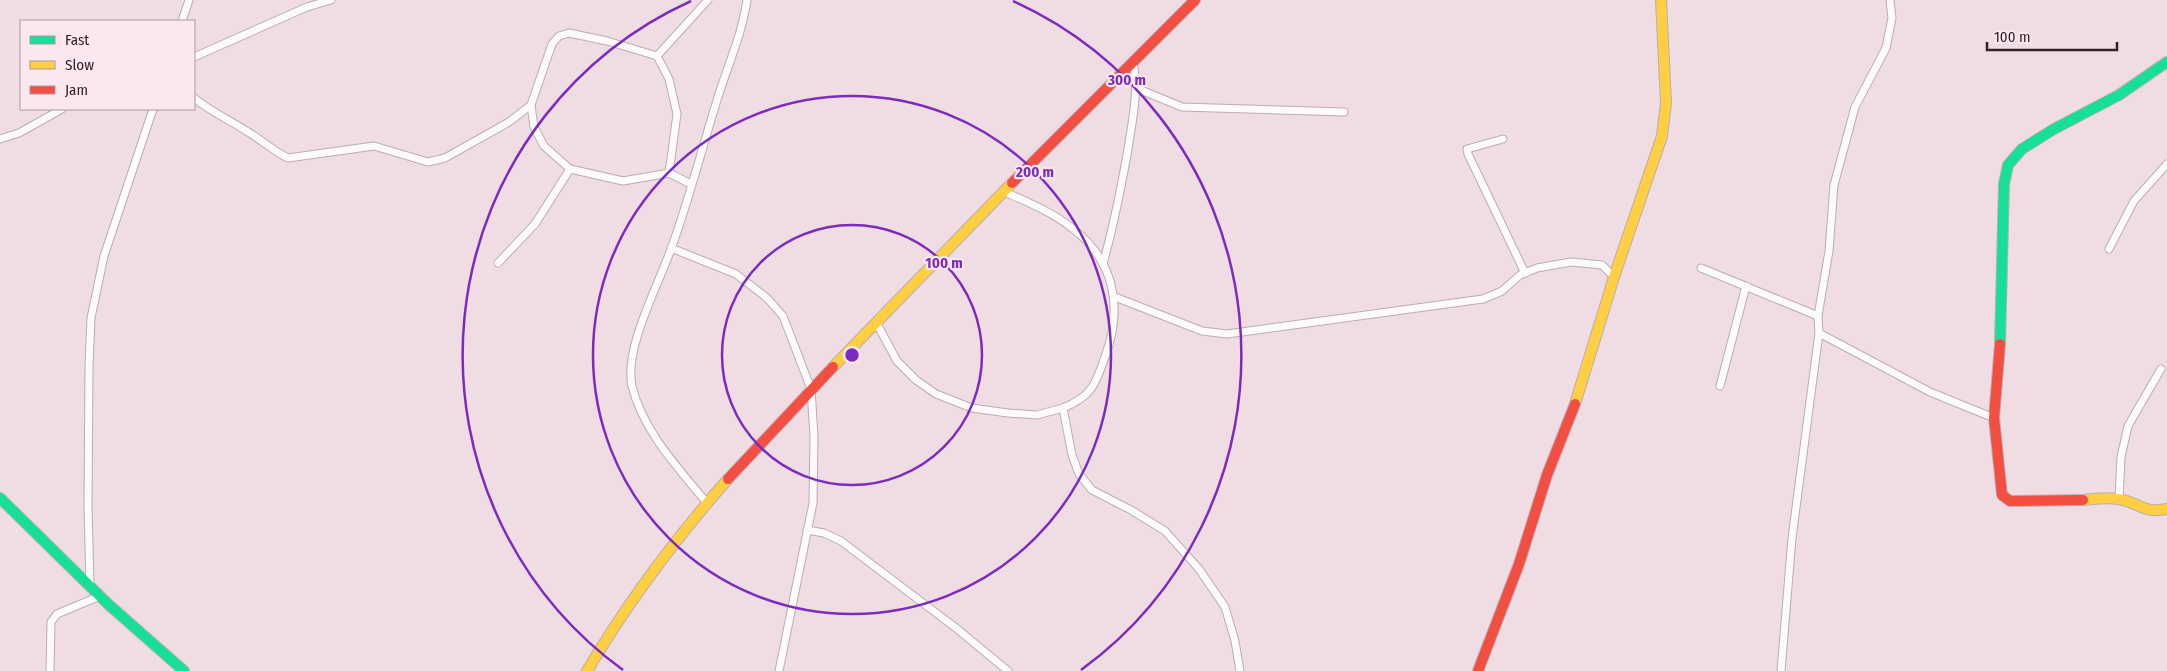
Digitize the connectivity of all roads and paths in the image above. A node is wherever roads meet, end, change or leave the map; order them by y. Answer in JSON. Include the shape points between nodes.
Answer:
{"nodes":[{"id":1,"x":189,"y":0,"type":"edge"},
{"id":2,"x":331,"y":0,"type":"edge"},
{"id":3,"x":708,"y":0,"type":"edge"},
{"id":4,"x":747,"y":0,"type":"edge"},
{"id":5,"x":1195,"y":0,"type":"edge"},
{"id":6,"x":1661,"y":0,"type":"edge"},
{"id":7,"x":1890,"y":0,"type":"edge"},
{"id":8,"x":182,"y":20,"type":"edge"},
{"id":9,"x":658,"y":56,"type":"junction"},
{"id":10,"x":195,"y":57,"type":"edge"},
{"id":11,"x":1133,"y":62,"type":"junction"},
{"id":12,"x":2167,"y":62,"type":"edge"},
{"id":13,"x":1136,"y":88,"type":"junction"},
{"id":14,"x":195,"y":99,"type":"edge"},
{"id":15,"x":531,"y":105,"type":"junction"},
{"id":16,"x":60,"y":110,"type":"edge"},
{"id":17,"x":153,"y":110,"type":"edge"},
{"id":18,"x":1344,"y":112,"type":"dead end"},
{"id":19,"x":0,"y":139,"type":"edge"},
{"id":20,"x":1503,"y":139,"type":"dead end"},
{"id":21,"x":2167,"y":164,"type":"edge"},
{"id":22,"x":570,"y":169,"type":"junction"},
{"id":23,"x":669,"y":173,"type":"junction"},
{"id":24,"x":691,"y":184,"type":"junction"},
{"id":25,"x":1005,"y":192,"type":"junction"},
{"id":26,"x":671,"y":248,"type":"junction"},
{"id":27,"x":2109,"y":248,"type":"dead end"},
{"id":28,"x":498,"y":263,"type":"dead end"},
{"id":29,"x":1103,"y":264,"type":"junction"},
{"id":30,"x":1701,"y":268,"type":"dead end"},
{"id":31,"x":1525,"y":273,"type":"junction"},
{"id":32,"x":1614,"y":277,"type":"junction"},
{"id":33,"x":1746,"y":286,"type":"junction"},
{"id":34,"x":1115,"y":297,"type":"junction"},
{"id":35,"x":1818,"y":316,"type":"junction"},
{"id":36,"x":876,"y":322,"type":"junction"},
{"id":37,"x":1819,"y":333,"type":"junction"},
{"id":38,"x":2161,"y":369,"type":"dead end"},
{"id":39,"x":1720,"y":386,"type":"dead end"},
{"id":40,"x":811,"y":390,"type":"junction"},
{"id":41,"x":1063,"y":408,"type":"junction"},
{"id":42,"x":1994,"y":418,"type":"junction"},
{"id":43,"x":0,"y":498,"type":"edge"},
{"id":44,"x":2119,"y":499,"type":"junction"},
{"id":45,"x":706,"y":503,"type":"junction"},
{"id":46,"x":2167,"y":508,"type":"edge"},
{"id":47,"x":807,"y":530,"type":"junction"},
{"id":48,"x":90,"y":586,"type":"junction"},
{"id":49,"x":100,"y":596,"type":"junction"},
{"id":50,"x":50,"y":671,"type":"edge"},
{"id":51,"x":184,"y":671,"type":"edge"},
{"id":52,"x":587,"y":671,"type":"edge"},
{"id":53,"x":779,"y":671,"type":"edge"},
{"id":54,"x":1008,"y":671,"type":"edge"},
{"id":55,"x":1240,"y":671,"type":"edge"},
{"id":56,"x":1478,"y":671,"type":"edge"},
{"id":57,"x":1780,"y":671,"type":"edge"}],
"edges":[{"from":1,"to":8,"type":"street"},
{"from":2,"to":10,"type":"street","via":[[306,7]]},
{"from":3,"to":9,"type":"street"},
{"from":4,"to":24,"type":"street","via":[[744,23]]},
{"from":5,"to":11,"type":"street"},
{"from":6,"to":32,"type":"street","via":[[1666,103],[1662,136]]},
{"from":7,"to":35,"type":"street","via":[[1892,18],[1886,48],[1855,107],[1834,185],[1829,251]]},
{"from":9,"to":15,"type":"street","via":[[569,33],[559,36],[552,44]]},
{"from":9,"to":23,"type":"street","via":[[669,79],[677,114]]},
{"from":11,"to":13,"type":"street"},
{"from":11,"to":25,"type":"street"},
{"from":12,"to":42,"type":"street","via":[[2119,95],[2054,129],[2022,150],[2008,165],[2004,184],[2002,318]]},
{"from":13,"to":18,"type":"street","via":[[1182,107]]},
{"from":13,"to":29,"type":"street","via":[[1116,216]]},
{"from":14,"to":15,"type":"street","via":[[288,158],[374,146],[428,162],[445,158],[510,122]]},
{"from":15,"to":22,"type":"street","via":[[534,127],[544,146]]},
{"from":16,"to":19,"type":"street"},
{"from":17,"to":48,"type":"street","via":[[104,256],[91,318]]},
{"from":20,"to":31,"type":"street","via":[[1467,150]]},
{"from":21,"to":27,"type":"street","via":[[2134,201]]},
{"from":22,"to":23,"type":"street","via":[[623,181]]},
{"from":22,"to":28,"type":"street","via":[[535,224]]},
{"from":23,"to":24,"type":"street"},
{"from":24,"to":26,"type":"street"},
{"from":25,"to":29,"type":"street","via":[[1072,228]]},
{"from":25,"to":36,"type":"street"},
{"from":26,"to":40,"type":"street","via":[[736,274],[767,298],[783,316]]},
{"from":26,"to":45,"type":"street","via":[[630,363],[632,385],[649,428]]},
{"from":29,"to":34,"type":"street"},
{"from":30,"to":33,"type":"street"},
{"from":31,"to":32,"type":"street","via":[[1571,262],[1602,265]]},
{"from":31,"to":34,"type":"street","via":[[1502,291],[1483,299],[1227,334],[1202,331]]},
{"from":32,"to":56,"type":"street","via":[[1580,392],[1547,474],[1519,564]]},
{"from":33,"to":35,"type":"street"},
{"from":33,"to":39,"type":"street"},
{"from":34,"to":41,"type":"street","via":[[1111,340],[1095,384],[1080,401]]},
{"from":35,"to":37,"type":"street"},
{"from":36,"to":40,"type":"street"},
{"from":36,"to":41,"type":"street","via":[[897,361],[936,394],[972,408],[1008,413],[1037,416]]},
{"from":37,"to":42,"type":"street","via":[[1930,392]]},
{"from":37,"to":57,"type":"street","via":[[1792,538]]},
{"from":38,"to":44,"type":"street","via":[[2128,426],[2121,457]]},
{"from":40,"to":45,"type":"street"},
{"from":40,"to":47,"type":"street","via":[[813,503]]},
{"from":41,"to":55,"type":"street","via":[[1079,474],[1092,490],[1165,532],[1199,569],[1225,607]]},
{"from":42,"to":44,"type":"street","via":[[2002,495],[2010,501]]},
{"from":43,"to":48,"type":"street"},
{"from":44,"to":46,"type":"street","via":[[2145,510],[2157,512]]},
{"from":45,"to":52,"type":"street","via":[[632,598]]},
{"from":47,"to":53,"type":"street"},
{"from":47,"to":54,"type":"street","via":[[824,533],[840,541]]},
{"from":48,"to":49,"type":"street"},
{"from":49,"to":50,"type":"street","via":[[62,611],[51,622]]},
{"from":49,"to":51,"type":"street"}]}
